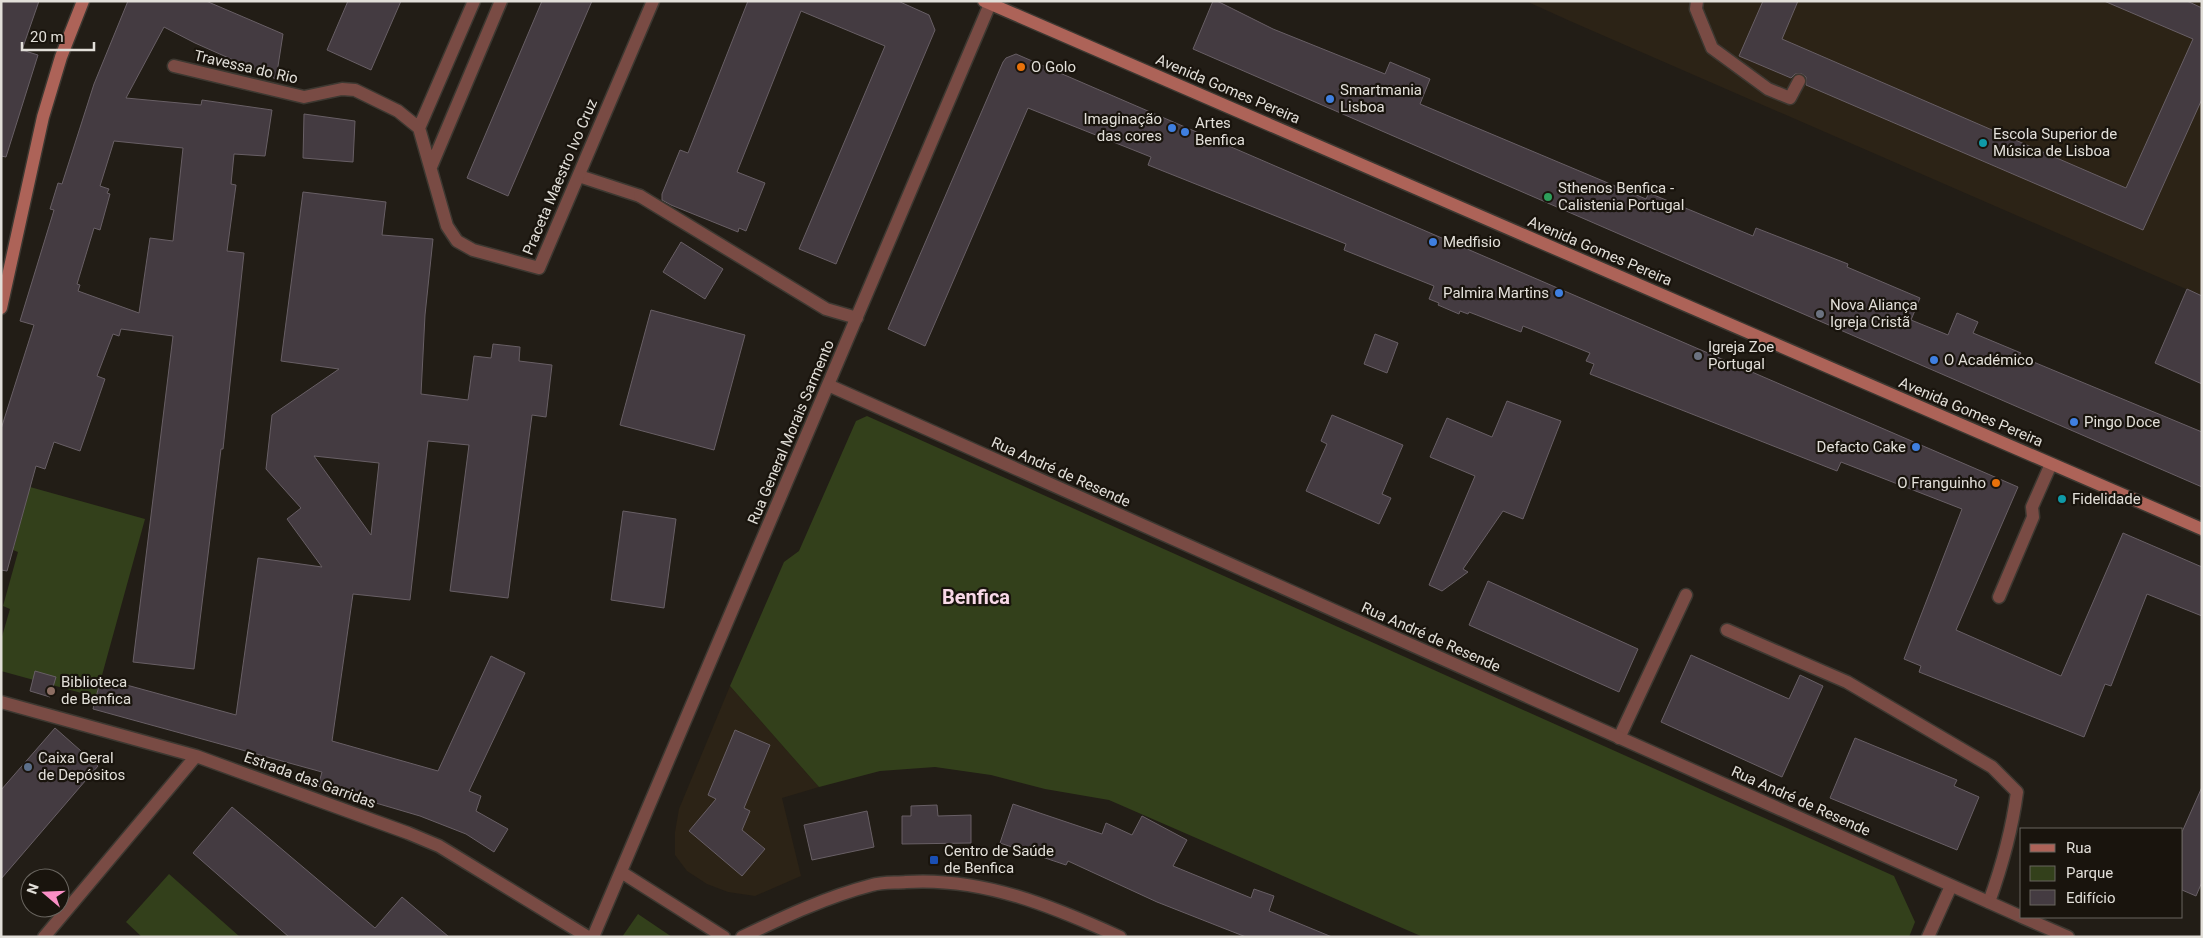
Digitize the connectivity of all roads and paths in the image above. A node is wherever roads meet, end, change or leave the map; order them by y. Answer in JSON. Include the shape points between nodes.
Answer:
{"nodes":[{"id":1,"x":83,"y":1,"type":"edge"},
{"id":2,"x":474,"y":1,"type":"edge"},
{"id":3,"x":501,"y":1,"type":"edge"},
{"id":4,"x":653,"y":1,"type":"edge"},
{"id":5,"x":1697,"y":1,"type":"edge"},
{"id":6,"x":987,"y":2,"type":"edge"},
{"id":7,"x":174,"y":66,"type":"dead end"},
{"id":8,"x":1799,"y":81,"type":"dead end"},
{"id":9,"x":419,"y":128,"type":"junction"},
{"id":10,"x":431,"y":167,"type":"junction"},
{"id":11,"x":579,"y":176,"type":"junction"},
{"id":12,"x":1,"y":308,"type":"edge"},
{"id":13,"x":857,"y":318,"type":"junction"},
{"id":14,"x":828,"y":385,"type":"junction"},
{"id":15,"x":2051,"y":464,"type":"junction"},
{"id":16,"x":2202,"y":529,"type":"edge"},
{"id":17,"x":1686,"y":595,"type":"dead end"},
{"id":18,"x":1999,"y":597,"type":"dead end"},
{"id":19,"x":1727,"y":630,"type":"dead end"},
{"id":20,"x":1,"y":702,"type":"edge"},
{"id":21,"x":1619,"y":738,"type":"junction"},
{"id":22,"x":196,"y":756,"type":"junction"},
{"id":23,"x":621,"y":872,"type":"junction"},
{"id":24,"x":1951,"y":886,"type":"junction"},
{"id":25,"x":1989,"y":902,"type":"junction"},
{"id":26,"x":2020,"y":916,"type":"edge"},
{"id":27,"x":2024,"y":918,"type":"edge"},
{"id":28,"x":44,"y":937,"type":"edge"},
{"id":29,"x":588,"y":937,"type":"edge"},
{"id":30,"x":593,"y":937,"type":"edge"},
{"id":31,"x":724,"y":937,"type":"edge"},
{"id":32,"x":742,"y":937,"type":"edge"},
{"id":33,"x":1120,"y":937,"type":"edge"},
{"id":34,"x":1928,"y":937,"type":"edge"},
{"id":35,"x":2068,"y":937,"type":"edge"}],
"edges":[{"from":1,"to":12,"type":"street","via":[[61,57],[43,118]]},
{"from":2,"to":9,"type":"street"},
{"from":3,"to":10,"type":"street"},
{"from":4,"to":11,"type":"street","name":"Praceta Maestro Ivo Cruz"},
{"from":5,"to":8,"type":"street","via":[[1696,9],[1712,48],[1768,89],[1790,98]]},
{"from":6,"to":13,"type":"street","name":"Rua General Morais Sarmento"},
{"from":6,"to":15,"type":"street","name":"Avenida Gomes Pereira"},
{"from":7,"to":9,"type":"street","name":"Travessa do Rio","via":[[304,97],[342,89],[355,90],[398,111]]},
{"from":9,"to":10,"type":"street"},
{"from":10,"to":11,"type":"street","name":"Praceta Maestro Ivo Cruz","via":[[447,226],[457,241],[474,250],[539,268]]},
{"from":11,"to":13,"type":"street","via":[[640,196],[826,308]]},
{"from":13,"to":14,"type":"street","name":"Rua General Morais Sarmento"},
{"from":14,"to":21,"type":"street","name":"Rua André de Resende"},
{"from":14,"to":23,"type":"street","name":"Rua General Morais Sarmento"},
{"from":15,"to":16,"type":"street","name":"Avenida Gomes Pereira"},
{"from":15,"to":18,"type":"street","via":[[2032,507],[2033,517]]},
{"from":17,"to":21,"type":"street"},
{"from":19,"to":25,"type":"street","via":[[1856,686],[1992,767],[2017,792],[2013,822]]},
{"from":20,"to":22,"type":"street","name":"Estrada das Garridas"},
{"from":21,"to":24,"type":"street","name":"Rua André de Resende"},
{"from":22,"to":28,"type":"street"},
{"from":22,"to":29,"type":"street","name":"Estrada das Garridas","via":[[439,846]]},
{"from":23,"to":30,"type":"street","name":"Rua General Morais Sarmento"},
{"from":23,"to":31,"type":"street"},
{"from":24,"to":25,"type":"street","name":"Rua André de Resende"},
{"from":24,"to":34,"type":"street"},
{"from":25,"to":26,"type":"street","name":"Rua André de Resende"},
{"from":27,"to":35,"type":"street","name":"Rua André de Resende"},
{"from":32,"to":33,"type":"street","via":[[816,902],[874,884],[933,880],[1012,894],[1068,913]]}]}
